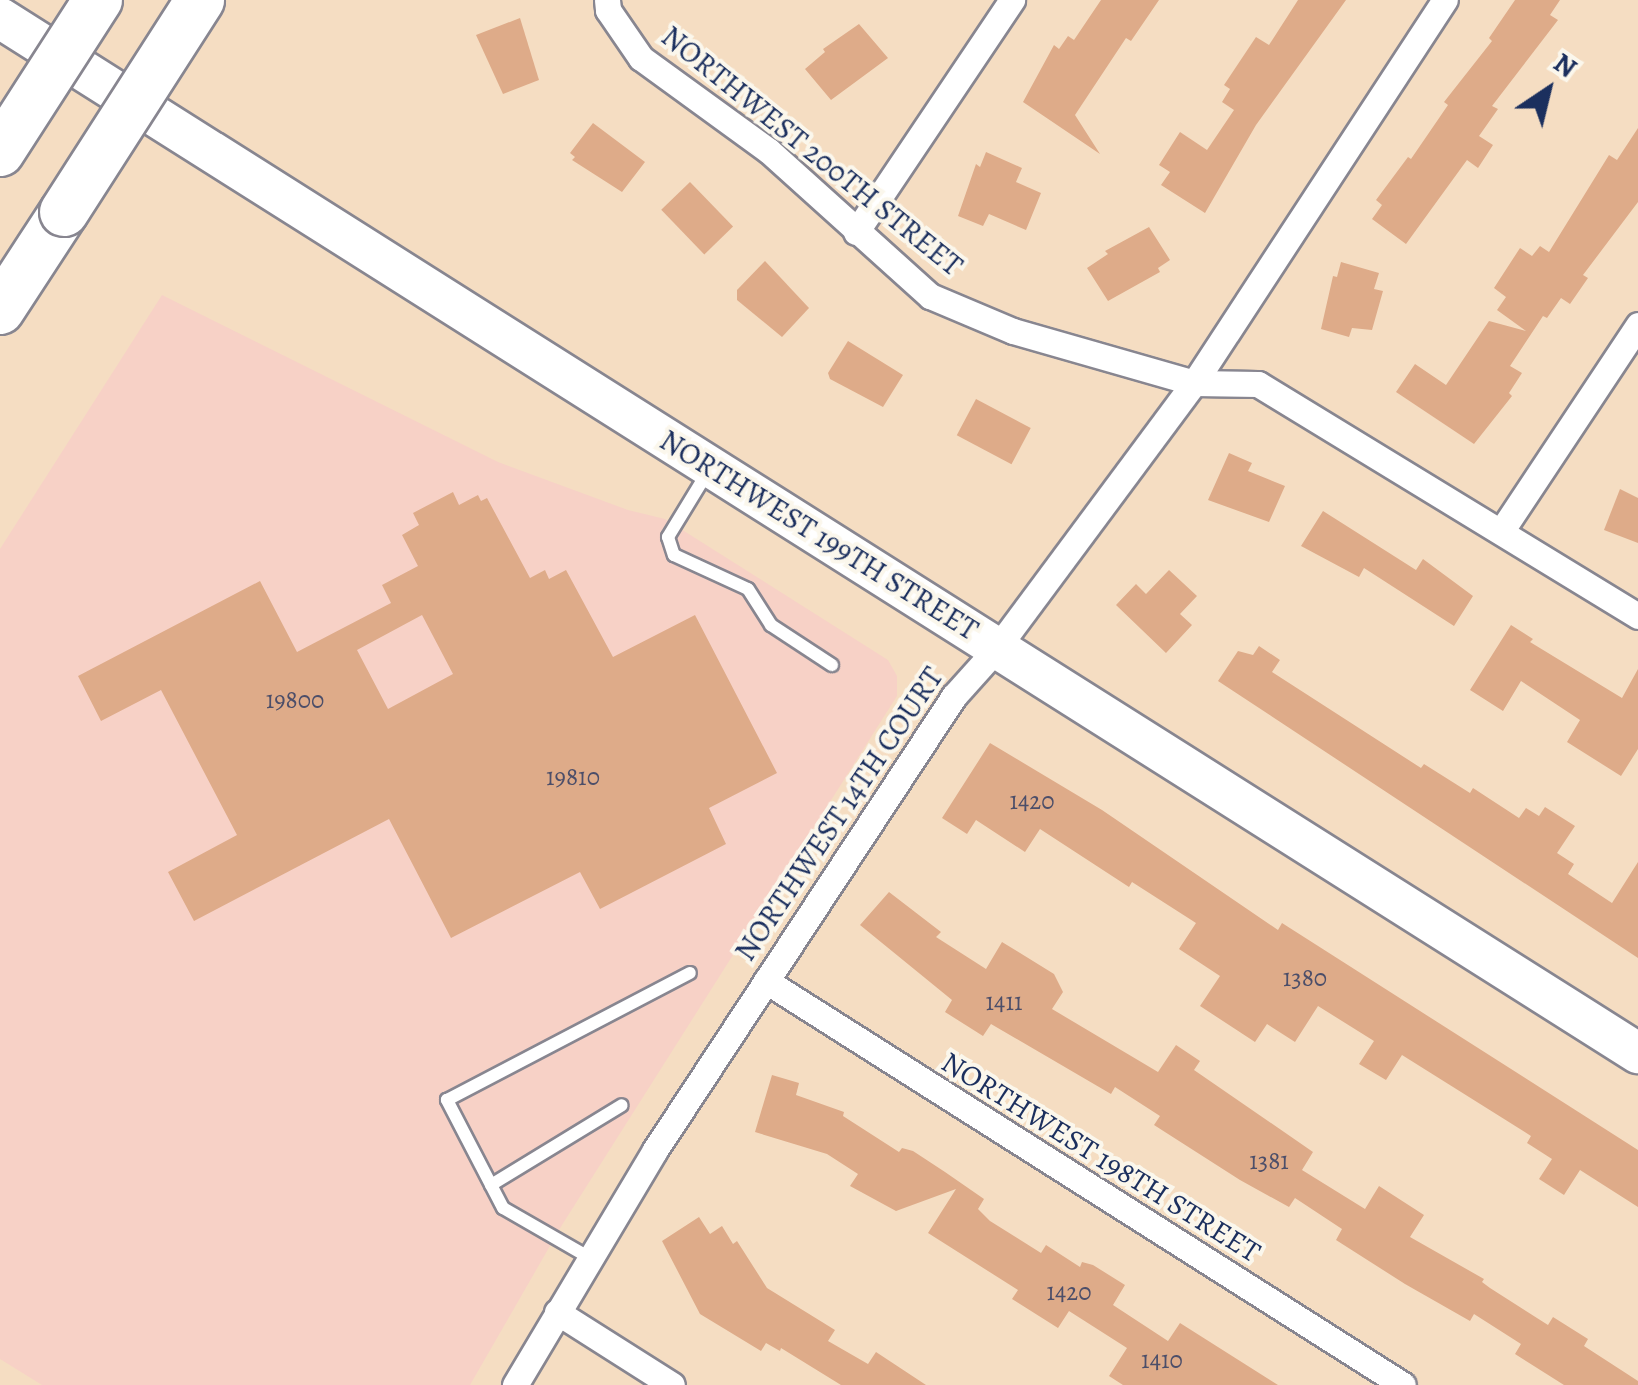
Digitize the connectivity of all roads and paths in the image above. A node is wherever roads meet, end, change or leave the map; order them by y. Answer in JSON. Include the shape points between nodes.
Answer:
{"nodes":[{"id":1,"x":98,"y":0,"type":"edge"},
{"id":2,"x":200,"y":0,"type":"edge"},
{"id":3,"x":1012,"y":0,"type":"edge"},
{"id":4,"x":1445,"y":0,"type":"edge"},
{"id":5,"x":607,"y":5,"type":"edge"},
{"id":6,"x":0,"y":18,"type":"edge"},
{"id":7,"x":0,"y":152,"type":"edge"},
{"id":8,"x":856,"y":232,"type":"junction"},
{"id":9,"x":0,"y":310,"type":"edge"},
{"id":10,"x":1638,"y":325,"type":"edge"},
{"id":11,"x":1194,"y":383,"type":"junction"},
{"id":12,"x":710,"y":467,"type":"junction"},
{"id":13,"x":1502,"y":530,"type":"junction"},
{"id":14,"x":1638,"y":616,"type":"edge"},
{"id":15,"x":997,"y":648,"type":"junction"},
{"id":16,"x":832,"y":665,"type":"dead end"},
{"id":17,"x":690,"y":973,"type":"dead end"},
{"id":18,"x":766,"y":981,"type":"junction"},
{"id":19,"x":1638,"y":1053,"type":"edge"},
{"id":20,"x":622,"y":1104,"type":"dead end"},
{"id":21,"x":492,"y":1186,"type":"junction"},
{"id":22,"x":590,"y":1258,"type":"junction"},
{"id":23,"x":557,"y":1312,"type":"junction"},
{"id":24,"x":516,"y":1385,"type":"edge"},
{"id":25,"x":672,"y":1385,"type":"edge"},
{"id":26,"x":1403,"y":1385,"type":"edge"}],
"edges":[{"from":1,"to":7,"type":"highway","bridge":true},
{"from":2,"to":9,"type":"highway","bridge":true},
{"from":3,"to":8,"type":"street"},
{"from":4,"to":11,"type":"street","name":"NORTHWEST 14TH COURT"},
{"from":5,"to":8,"type":"street","name":"NORTHWEST 200TH STREET","via":[[642,58],[769,152]]},
{"from":6,"to":12,"type":"main road","name":"NORTHWEST 199TH STREET"},
{"from":8,"to":11,"type":"street","name":"NORTHWEST 200TH STREET","via":[[930,296],[1013,331]]},
{"from":10,"to":13,"type":"street"},
{"from":11,"to":13,"type":"street","name":"NORTHWEST 200TH STREET","via":[[1258,384]]},
{"from":11,"to":15,"type":"street","name":"NORTHWEST 14TH COURT"},
{"from":12,"to":15,"type":"main road","name":"NORTHWEST 199TH STREET"},
{"from":12,"to":16,"type":"lane","via":[[668,538],[674,555],[748,589],[771,625]]},
{"from":13,"to":14,"type":"street","name":"NORTHWEST 200TH STREET"},
{"from":15,"to":18,"type":"street","name":"NORTHWEST 14TH COURT","via":[[954,696]]},
{"from":15,"to":19,"type":"main road","name":"NORTHWEST 199TH STREET"},
{"from":17,"to":21,"type":"lane","via":[[447,1100]]},
{"from":18,"to":22,"type":"street","name":"NORTHWEST 14TH COURT"},
{"from":18,"to":26,"type":"street","name":"NORTHWEST 198TH STREET"},
{"from":20,"to":21,"type":"lane"},
{"from":21,"to":22,"type":"lane","via":[[503,1208]]},
{"from":22,"to":23,"type":"street","name":"NORTHWEST 14TH COURT"},
{"from":23,"to":24,"type":"street","name":"NORTHWEST 14TH COURT"},
{"from":23,"to":25,"type":"street"}]}
